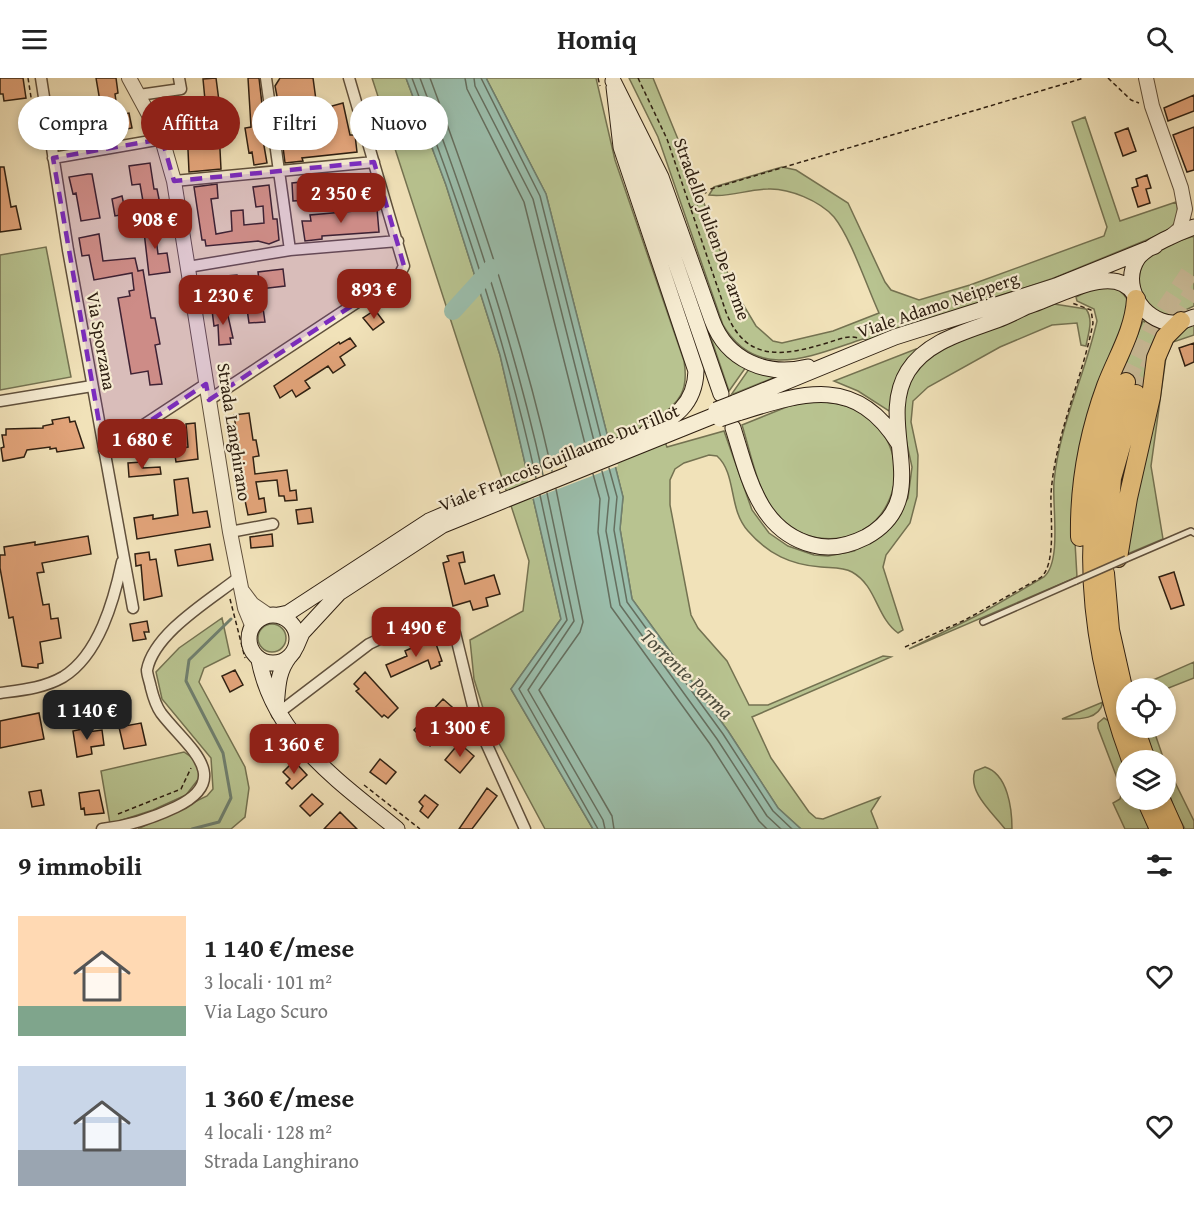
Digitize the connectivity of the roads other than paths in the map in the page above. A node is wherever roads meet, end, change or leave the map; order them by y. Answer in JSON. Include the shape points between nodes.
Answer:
{"nodes":[{"id":1,"x":41,"y":78,"type":"edge"},
{"id":2,"x":129,"y":78,"type":"edge"},
{"id":3,"x":179,"y":78,"type":"edge"},
{"id":4,"x":266,"y":78,"type":"edge"},
{"id":5,"x":349,"y":78,"type":"edge"},
{"id":6,"x":1146,"y":78,"type":"edge"},
{"id":7,"x":613,"y":80,"type":"edge"},
{"id":8,"x":139,"y":95,"type":"junction"},
{"id":9,"x":141,"y":99,"type":"edge"},
{"id":10,"x":141,"y":143,"type":"edge"},
{"id":11,"x":165,"y":150,"type":"edge"},
{"id":12,"x":53,"y":158,"type":"junction"},
{"id":13,"x":374,"y":162,"type":"junction"},
{"id":14,"x":280,"y":169,"type":"junction"},
{"id":15,"x":174,"y":181,"type":"junction"},
{"id":16,"x":1181,"y":188,"type":"junction"},
{"id":17,"x":1194,"y":203,"type":"edge"},
{"id":18,"x":1194,"y":226,"type":"edge"},
{"id":19,"x":398,"y":241,"type":"junction"},
{"id":20,"x":1160,"y":243,"type":"junction"},
{"id":21,"x":290,"y":250,"type":"junction"},
{"id":22,"x":188,"y":267,"type":"junction"},
{"id":23,"x":1135,"y":297,"type":"junction"},
{"id":24,"x":1030,"y":305,"type":"junction"},
{"id":25,"x":1187,"y":319,"type":"edge"},
{"id":26,"x":846,"y":356,"type":"junction"},
{"id":27,"x":206,"y":384,"type":"junction"},
{"id":28,"x":92,"y":386,"type":"junction"},
{"id":29,"x":208,"y":399,"type":"junction"},
{"id":30,"x":0,"y":401,"type":"edge"},
{"id":31,"x":725,"y":412,"type":"junction"},
{"id":32,"x":661,"y":432,"type":"junction"},
{"id":33,"x":899,"y":444,"type":"junction"},
{"id":34,"x":104,"y":450,"type":"junction"},
{"id":35,"x":486,"y":501,"type":"junction"},
{"id":36,"x":273,"y":524,"type":"dead end"},
{"id":37,"x":230,"y":532,"type":"junction"},
{"id":38,"x":1194,"y":532,"type":"edge"},
{"id":39,"x":124,"y":556,"type":"junction"},
{"id":40,"x":1115,"y":565,"type":"junction"},
{"id":41,"x":1081,"y":579,"type":"junction"},
{"id":42,"x":240,"y":584,"type":"junction"},
{"id":43,"x":133,"y":608,"type":"dead end"},
{"id":44,"x":274,"y":615,"type":"junction"},
{"id":45,"x":983,"y":622,"type":"dead end"},
{"id":46,"x":252,"y":626,"type":"junction"},
{"id":47,"x":293,"y":652,"type":"junction"},
{"id":48,"x":252,"y":660,"type":"junction"},
{"id":49,"x":1102,"y":662,"type":"junction"},
{"id":50,"x":1121,"y":678,"type":"edge"},
{"id":51,"x":1127,"y":678,"type":"edge"},
{"id":52,"x":0,"y":693,"type":"edge"},
{"id":53,"x":277,"y":712,"type":"junction"},
{"id":54,"x":1137,"y":750,"type":"edge"},
{"id":55,"x":1150,"y":810,"type":"edge"},
{"id":56,"x":1165,"y":810,"type":"edge"},
{"id":57,"x":102,"y":829,"type":"edge"},
{"id":58,"x":397,"y":829,"type":"edge"},
{"id":59,"x":525,"y":829,"type":"edge"},
{"id":60,"x":1159,"y":829,"type":"edge"},
{"id":61,"x":1174,"y":829,"type":"edge"}],
"edges":[{"from":1,"to":12,"type":"street","name":"Via Sporzana"},
{"from":2,"to":8,"type":"street","name":"Strada Langhirano"},
{"from":3,"to":8,"type":"street","via":[[181,89]]},
{"from":4,"to":14,"type":"street"},
{"from":5,"to":13,"type":"street"},
{"from":6,"to":16,"type":"street"},
{"from":7,"to":26,"type":"main road","via":[[658,170],[714,327],[727,346],[751,364],[779,371]]},
{"from":7,"to":31,"type":"main road"},
{"from":7,"to":32,"type":"main road","via":[[621,147],[696,372],[694,389],[686,405]]},
{"from":8,"to":9,"type":"street","name":"Strada Langhirano"},
{"from":10,"to":12,"type":"street"},
{"from":11,"to":15,"type":"street","name":"Strada Langhirano"},
{"from":12,"to":28,"type":"street","name":"Via Sporzana"},
{"from":13,"to":14,"type":"street"},
{"from":13,"to":19,"type":"street"},
{"from":14,"to":15,"type":"street"},
{"from":14,"to":21,"type":"street"},
{"from":15,"to":22,"type":"street","name":"Strada Langhirano"},
{"from":16,"to":17,"type":"street"},
{"from":16,"to":20,"type":"street","via":[[1183,222],[1180,229]]},
{"from":18,"to":20,"type":"main road"},
{"from":19,"to":21,"type":"street"},
{"from":19,"to":29,"type":"street","via":[[404,266],[400,274]]},
{"from":20,"to":23,"type":"main road","via":[[1137,260],[1132,278]]},
{"from":20,"to":26,"type":"main road","name":"Viale Adamo Neipperg","via":[[1056,286],[944,320]]},
{"from":21,"to":22,"type":"street"},
{"from":22,"to":27,"type":"street","name":"Strada Langhirano"},
{"from":23,"to":24,"type":"main road","name":"Viale Adamo Neipperg","via":[[1123,283],[1106,279]]},
{"from":23,"to":25,"type":"main road","name":"Viale Adamo Neipperg","via":[[1158,320],[1173,324]]},
{"from":23,"to":41,"type":"highway","via":[[1134,322],[1103,395],[1086,457],[1080,504]]},
{"from":24,"to":31,"type":"main road","name":"Viale Adamo Neipperg","via":[[920,338]]},
{"from":24,"to":33,"type":"main road","via":[[939,343],[918,358],[898,394]]},
{"from":25,"to":40,"type":"highway","via":[[1165,336],[1156,358]]},
{"from":26,"to":31,"type":"main road","name":"Viale Adamo Neipperg"},
{"from":27,"to":29,"type":"street","name":"Strada Langhirano"},
{"from":27,"to":34,"type":"street"},
{"from":28,"to":30,"type":"street"},
{"from":28,"to":34,"type":"street","name":"Via Sporzana"},
{"from":29,"to":37,"type":"street","name":"Strada Langhirano"},
{"from":31,"to":32,"type":"main road","name":"Viale Francois Guillaume Du Tillot"},
{"from":31,"to":33,"type":"main road","via":[[828,393],[865,408]]},
{"from":31,"to":33,"type":"main road","via":[[766,515],[796,539],[826,547],[852,543],[868,535],[892,512],[903,480]]},
{"from":32,"to":35,"type":"main road","name":"Viale Francois Guillaume Du Tillot"},
{"from":32,"to":35,"type":"main road","name":"Viale Francois Guillaume Du Tillot","via":[[637,437]]},
{"from":34,"to":39,"type":"street","name":"Via Sporzana"},
{"from":35,"to":44,"type":"main road","name":"Viale Francois Guillaume Du Tillot","via":[[429,521],[288,613]]},
{"from":35,"to":47,"type":"main road","name":"Viale Francois Guillaume Du Tillot","via":[[346,588],[302,633]]},
{"from":36,"to":37,"type":"street"},
{"from":37,"to":42,"type":"street","name":"Strada Langhirano"},
{"from":38,"to":40,"type":"lane"},
{"from":39,"to":43,"type":"street","name":"Via Sporzana"},
{"from":39,"to":52,"type":"street","via":[[110,606],[90,649],[77,666],[40,687]]},
{"from":40,"to":41,"type":"lane","bridge":true},
{"from":40,"to":49,"type":"highway","via":[[1112,478],[1131,388],[1104,447],[1092,519],[1091,584]]},
{"from":40,"to":50,"type":"highway","via":[[1110,630]]},
{"from":40,"to":51,"type":"highway"},
{"from":41,"to":45,"type":"lane"},
{"from":41,"to":49,"type":"highway"},
{"from":42,"to":44,"type":"street","via":[[252,604]]},
{"from":42,"to":46,"type":"street","name":"Strada Langhirano"},
{"from":42,"to":57,"type":"street","via":[[227,587],[168,634],[156,647],[147,672],[160,712],[201,760],[205,774],[202,787],[193,799],[156,817]]},
{"from":44,"to":46,"type":"main road"},
{"from":44,"to":47,"type":"main road","via":[[294,627]]},
{"from":46,"to":48,"type":"main road","name":"Strada Langhirano","via":[[248,640]]},
{"from":47,"to":48,"type":"main road","via":[[280,663]]},
{"from":47,"to":53,"type":"main road","via":[[278,679]]},
{"from":48,"to":53,"type":"main road","name":"Strada Langhirano"},
{"from":49,"to":54,"type":"highway"},
{"from":53,"to":58,"type":"main road","name":"Strada Langhirano","via":[[299,744],[327,772]]},
{"from":53,"to":59,"type":"street","via":[[369,644],[388,635],[431,626],[455,633],[477,723]]},
{"from":55,"to":60,"type":"highway"},
{"from":56,"to":61,"type":"highway"}]}
